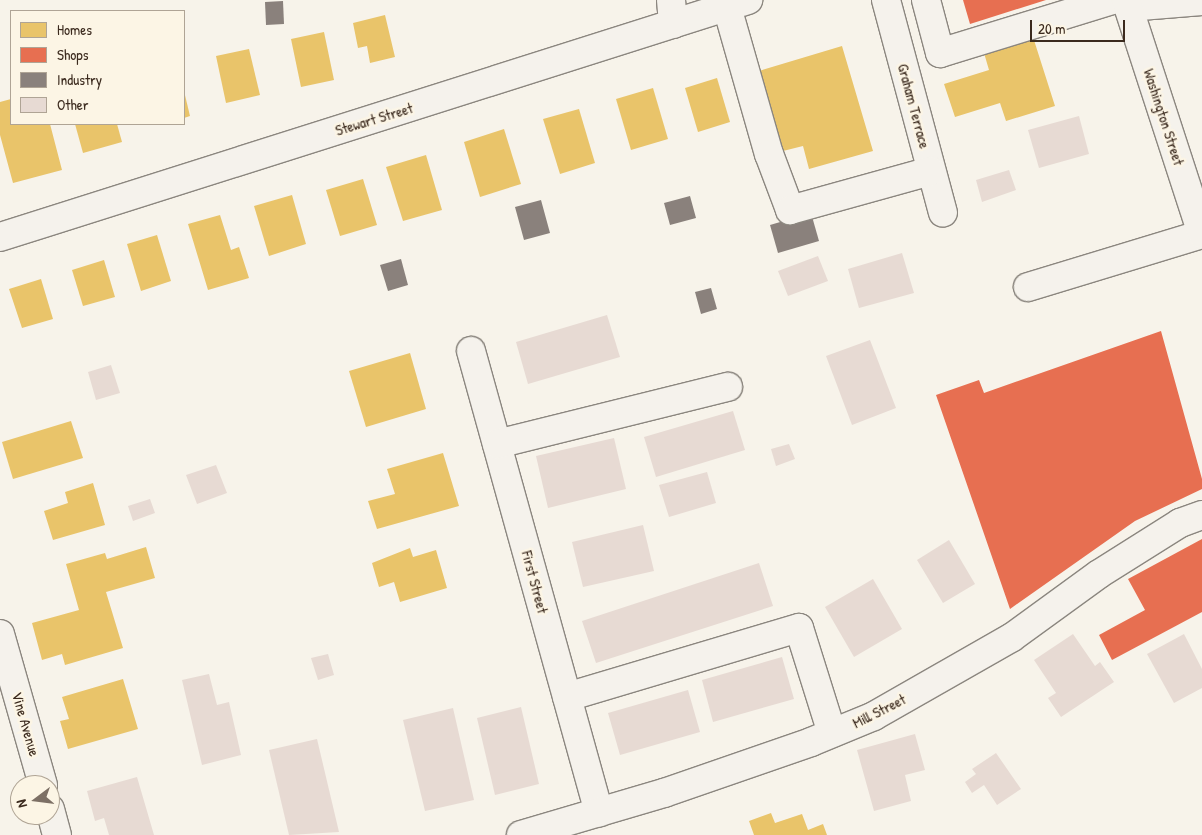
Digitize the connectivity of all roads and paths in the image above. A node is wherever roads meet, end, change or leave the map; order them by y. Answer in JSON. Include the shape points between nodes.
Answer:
{"nodes":[{"id":1,"x":886,"y":0,"type":"edge"},
{"id":2,"x":926,"y":0,"type":"edge"},
{"id":3,"x":1202,"y":1,"type":"edge"},
{"id":4,"x":1122,"y":2,"type":"edge"},
{"id":5,"x":737,"y":3,"type":"edge"},
{"id":6,"x":672,"y":12,"type":"edge"},
{"id":7,"x":940,"y":53,"type":"junction"},
{"id":8,"x":902,"y":63,"type":"junction"},
{"id":9,"x":931,"y":171,"type":"junction"},
{"id":10,"x":942,"y":212,"type":"dead end"},
{"id":11,"x":1202,"y":234,"type":"edge"},
{"id":12,"x":0,"y":237,"type":"edge"},
{"id":13,"x":1028,"y":287,"type":"dead end"},
{"id":14,"x":471,"y":351,"type":"dead end"},
{"id":15,"x":728,"y":387,"type":"dead end"},
{"id":16,"x":497,"y":444,"type":"junction"},
{"id":17,"x":1202,"y":514,"type":"edge"},
{"id":18,"x":0,"y":634,"type":"edge"},
{"id":19,"x":567,"y":696,"type":"junction"},
{"id":20,"x":832,"y":733,"type":"junction"},
{"id":21,"x":40,"y":775,"type":"edge"},
{"id":22,"x":599,"y":813,"type":"junction"},
{"id":23,"x":521,"y":835,"type":"edge"}],
"edges":[{"from":1,"to":8,"type":"street","name":"Graham Terrace"},
{"from":2,"to":7,"type":"street"},
{"from":3,"to":4,"type":"street"},
{"from":4,"to":7,"type":"street"},
{"from":4,"to":11,"type":"street","name":"Washington Street"},
{"from":5,"to":6,"type":"street","name":"Stewart Street"},
{"from":5,"to":9,"type":"street","via":[[769,154],[790,210]]},
{"from":6,"to":12,"type":"street","name":"Stewart Street"},
{"from":7,"to":8,"type":"street"},
{"from":8,"to":9,"type":"street","name":"Graham Terrace"},
{"from":9,"to":10,"type":"street","name":"Graham Terrace"},
{"from":11,"to":13,"type":"street"},
{"from":14,"to":16,"type":"street","name":"First Street"},
{"from":15,"to":16,"type":"street"},
{"from":16,"to":19,"type":"street","name":"First Street"},
{"from":17,"to":20,"type":"street","name":"Mill Street","via":[[1180,523],[1098,574],[1011,638],[874,716]]},
{"from":18,"to":21,"type":"street","name":"Vine Avenue"},
{"from":19,"to":20,"type":"street","via":[[799,628]]},
{"from":19,"to":22,"type":"street","name":"First Street"},
{"from":20,"to":22,"type":"street","name":"Mill Street"},
{"from":22,"to":23,"type":"street","name":"Mill Street"}]}
